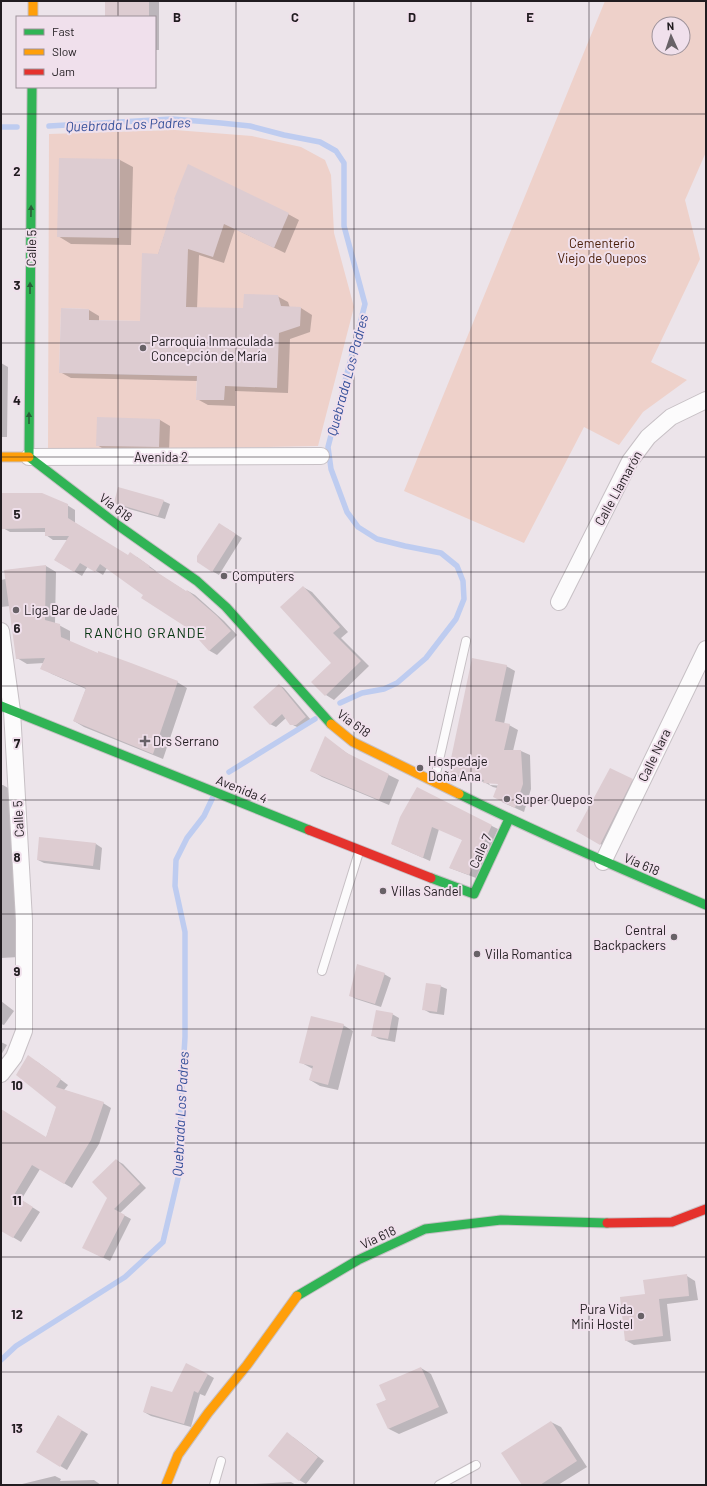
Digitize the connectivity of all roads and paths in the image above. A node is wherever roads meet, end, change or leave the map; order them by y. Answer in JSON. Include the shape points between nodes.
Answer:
{"nodes":[{"id":1,"x":33,"y":1,"type":"edge"},
{"id":2,"x":33,"y":16,"type":"edge"},
{"id":3,"x":32,"y":88,"type":"edge"},
{"id":4,"x":706,"y":400,"type":"edge"},
{"id":5,"x":321,"y":456,"type":"dead end"},
{"id":6,"x":1,"y":457,"type":"edge"},
{"id":7,"x":29,"y":458,"type":"junction"},
{"id":8,"x":559,"y":602,"type":"dead end"},
{"id":9,"x":1,"y":631,"type":"edge"},
{"id":10,"x":466,"y":641,"type":"dead end"},
{"id":11,"x":706,"y":649,"type":"edge"},
{"id":12,"x":6,"y":708,"type":"edge"},
{"id":13,"x":434,"y":782,"type":"junction"},
{"id":14,"x":509,"y":819,"type":"junction"},
{"id":15,"x":359,"y":850,"type":"junction"},
{"id":16,"x":603,"y":862,"type":"junction"},
{"id":17,"x":474,"y":894,"type":"joint"},
{"id":18,"x":706,"y":905,"type":"edge"},
{"id":19,"x":322,"y":971,"type":"dead end"},
{"id":20,"x":1,"y":1074,"type":"edge"},
{"id":21,"x":706,"y":1209,"type":"edge"},
{"id":22,"x":222,"y":1461,"type":"dead end"},
{"id":23,"x":476,"y":1465,"type":"dead end"},
{"id":24,"x":166,"y":1485,"type":"edge"},
{"id":25,"x":214,"y":1485,"type":"edge"},
{"id":26,"x":439,"y":1485,"type":"edge"}],
"edges":[{"from":1,"to":2,"type":"street"},
{"from":7,"to":3,"type":"street","name":"Calle 5","one_way":true},
{"from":4,"to":8,"type":"street","name":"Calle Llamarón","via":[[671,417],[648,437],[630,461]]},
{"from":5,"to":7,"type":"street","name":"Avenida 2"},
{"from":6,"to":7,"type":"street","name":"Avenida 2"},
{"from":7,"to":13,"type":"street","name":"Vía 618","via":[[119,526],[197,580],[226,607],[330,723],[353,742]]},
{"from":9,"to":12,"type":"street","name":"Calle 5"},
{"from":10,"to":13,"type":"lane"},
{"from":11,"to":16,"type":"street","name":"Calle Nara"},
{"from":12,"to":15,"type":"street","name":"Avenida 4"},
{"from":12,"to":20,"type":"street","name":"Calle 5","via":[[24,920],[24,1031],[14,1057]]},
{"from":13,"to":14,"type":"street","name":"Vía 618"},
{"from":14,"to":16,"type":"street","name":"Vía 618"},
{"from":14,"to":17,"type":"street","name":"Calle 7"},
{"from":15,"to":17,"type":"street","name":"Avenida 4"},
{"from":15,"to":19,"type":"lane"},
{"from":16,"to":18,"type":"street","name":"Vía 618"},
{"from":21,"to":24,"type":"street","name":"Vía 618","via":[[672,1222],[501,1220],[425,1229],[358,1260],[298,1294],[248,1365],[178,1455]]},
{"from":22,"to":25,"type":"lane"},
{"from":23,"to":26,"type":"lane"}]}
